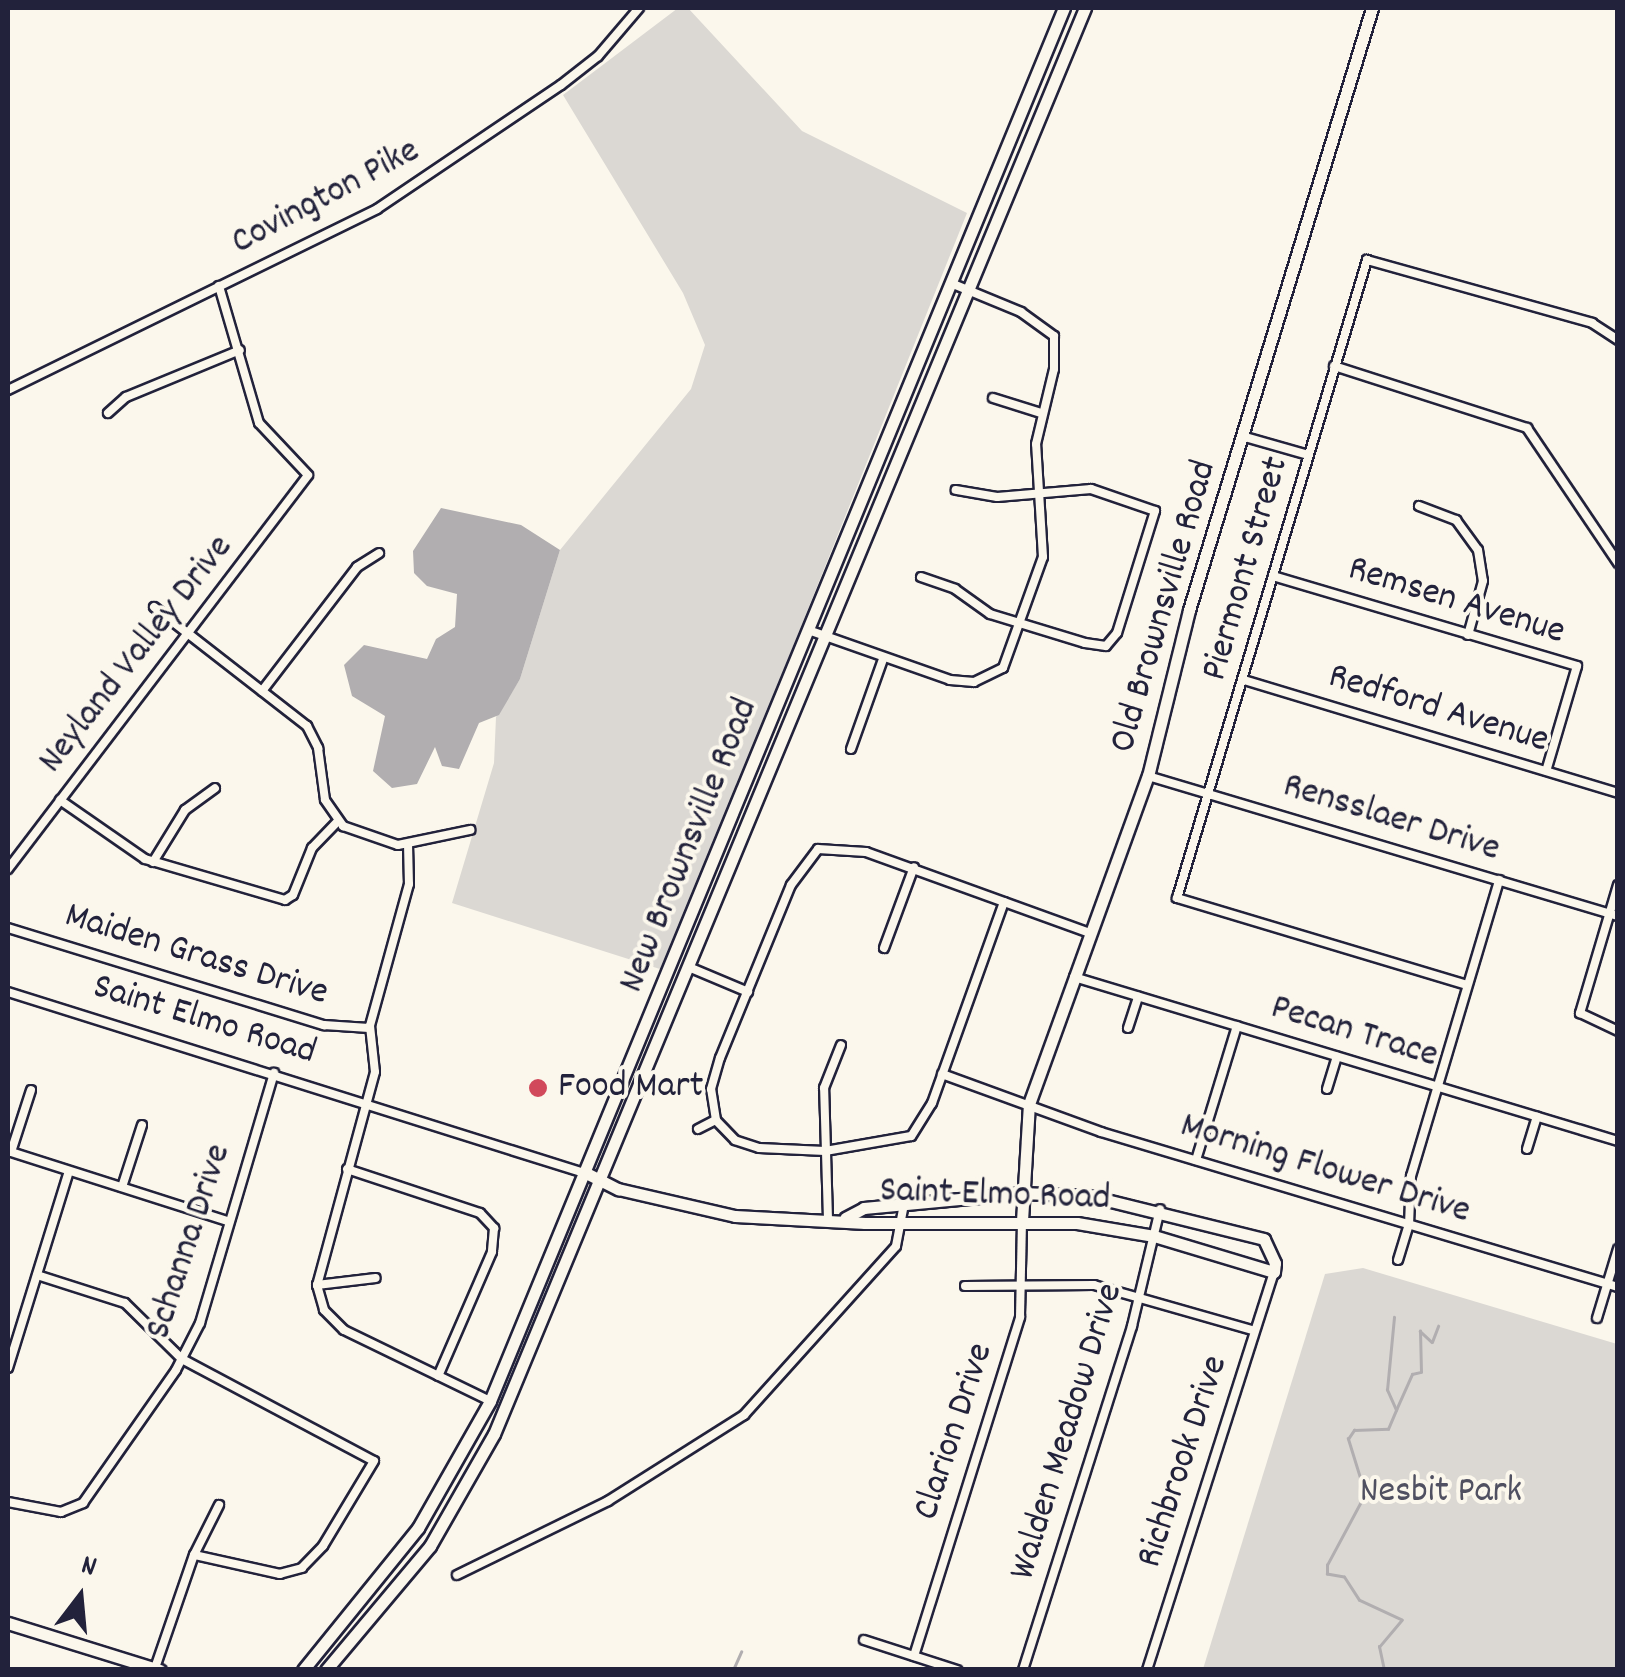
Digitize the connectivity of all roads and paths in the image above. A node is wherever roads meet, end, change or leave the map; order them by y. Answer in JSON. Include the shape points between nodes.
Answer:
{"nodes":[{"id":1,"x":639,"y":8,"type":"edge"},
{"id":2,"x":1064,"y":8,"type":"edge"},
{"id":3,"x":1085,"y":8,"type":"edge"},
{"id":4,"x":1372,"y":8,"type":"edge"},
{"id":5,"x":952,"y":284,"type":"junction"},
{"id":6,"x":219,"y":286,"type":"junction"},
{"id":7,"x":970,"y":291,"type":"junction"},
{"id":8,"x":1618,"y":340,"type":"edge"},
{"id":9,"x":240,"y":350,"type":"junction"},
{"id":10,"x":1334,"y":366,"type":"junction"},
{"id":11,"x":8,"y":390,"type":"edge"},
{"id":12,"x":993,"y":398,"type":"dead end"},
{"id":13,"x":108,"y":413,"type":"dead end"},
{"id":14,"x":1041,"y":413,"type":"junction"},
{"id":15,"x":1245,"y":436,"type":"junction"},
{"id":16,"x":1308,"y":455,"type":"junction"},
{"id":17,"x":956,"y":490,"type":"dead end"},
{"id":18,"x":1041,"y":492,"type":"junction"},
{"id":19,"x":1418,"y":506,"type":"dead end"},
{"id":20,"x":379,"y":553,"type":"dead end"},
{"id":21,"x":1618,"y":564,"type":"edge"},
{"id":22,"x":1273,"y":576,"type":"junction"},
{"id":23,"x":921,"y":577,"type":"dead end"},
{"id":24,"x":154,"y":607,"type":"dead end"},
{"id":25,"x":1020,"y":623,"type":"junction"},
{"id":26,"x":810,"y":632,"type":"junction"},
{"id":27,"x":188,"y":634,"type":"junction"},
{"id":28,"x":1468,"y":634,"type":"junction"},
{"id":29,"x":827,"y":638,"type":"junction"},
{"id":30,"x":883,"y":659,"type":"junction"},
{"id":31,"x":1244,"y":680,"type":"junction"},
{"id":32,"x":262,"y":690,"type":"junction"},
{"id":33,"x":851,"y":749,"type":"dead end"},
{"id":34,"x":1546,"y":771,"type":"junction"},
{"id":35,"x":1148,"y":776,"type":"junction"},
{"id":36,"x":214,"y":788,"type":"dead end"},
{"id":37,"x":1618,"y":793,"type":"edge"},
{"id":38,"x":1211,"y":794,"type":"junction"},
{"id":39,"x":60,"y":800,"type":"junction"},
{"id":40,"x":338,"y":821,"type":"junction"},
{"id":41,"x":470,"y":830,"type":"dead end"},
{"id":42,"x":408,"y":844,"type":"junction"},
{"id":43,"x":154,"y":862,"type":"junction"},
{"id":44,"x":914,"y":867,"type":"junction"},
{"id":45,"x":8,"y":869,"type":"edge"},
{"id":46,"x":1499,"y":880,"type":"junction"},
{"id":47,"x":1618,"y":885,"type":"edge"},
{"id":48,"x":1004,"y":902,"type":"junction"},
{"id":49,"x":1613,"y":915,"type":"edge"},
{"id":50,"x":8,"y":928,"type":"edge"},
{"id":51,"x":1090,"y":933,"type":"junction"},
{"id":52,"x":884,"y":948,"type":"dead end"},
{"id":53,"x":691,"y":968,"type":"junction"},
{"id":54,"x":1074,"y":977,"type":"junction"},
{"id":55,"x":1466,"y":986,"type":"junction"},
{"id":56,"x":8,"y":992,"type":"edge"},
{"id":57,"x":748,"y":992,"type":"junction"},
{"id":58,"x":1138,"y":997,"type":"junction"},
{"id":59,"x":1236,"y":1026,"type":"junction"},
{"id":60,"x":370,"y":1028,"type":"junction"},
{"id":61,"x":1128,"y":1028,"type":"dead end"},
{"id":62,"x":1618,"y":1031,"type":"edge"},
{"id":63,"x":841,"y":1045,"type":"dead end"},
{"id":64,"x":1337,"y":1057,"type":"junction"},
{"id":65,"x":274,"y":1073,"type":"junction"},
{"id":66,"x":942,"y":1074,"type":"junction"},
{"id":67,"x":1437,"y":1086,"type":"junction"},
{"id":68,"x":1327,"y":1089,"type":"dead end"},
{"id":69,"x":31,"y":1090,"type":"dead end"},
{"id":70,"x":367,"y":1102,"type":"junction"},
{"id":71,"x":1029,"y":1104,"type":"junction"},
{"id":72,"x":1538,"y":1116,"type":"junction"},
{"id":73,"x":716,"y":1120,"type":"junction"},
{"id":74,"x":142,"y":1126,"type":"dead end"},
{"id":75,"x":698,"y":1130,"type":"dead end"},
{"id":76,"x":1618,"y":1141,"type":"edge"},
{"id":77,"x":1528,"y":1149,"type":"dead end"},
{"id":78,"x":825,"y":1151,"type":"junction"},
{"id":79,"x":10,"y":1152,"type":"edge"},
{"id":80,"x":1196,"y":1160,"type":"junction"},
{"id":81,"x":346,"y":1169,"type":"junction"},
{"id":82,"x":70,"y":1170,"type":"junction"},
{"id":83,"x":588,"y":1174,"type":"junction"},
{"id":84,"x":603,"y":1182,"type":"junction"},
{"id":85,"x":122,"y":1187,"type":"junction"},
{"id":86,"x":1023,"y":1193,"type":"junction"},
{"id":87,"x":904,"y":1204,"type":"junction"},
{"id":88,"x":1160,"y":1209,"type":"junction"},
{"id":89,"x":845,"y":1218,"type":"junction"},
{"id":90,"x":828,"y":1219,"type":"junction"},
{"id":91,"x":228,"y":1221,"type":"junction"},
{"id":92,"x":1022,"y":1221,"type":"junction"},
{"id":93,"x":903,"y":1223,"type":"junction"},
{"id":94,"x":1409,"y":1224,"type":"junction"},
{"id":95,"x":1154,"y":1236,"type":"junction"},
{"id":96,"x":1618,"y":1249,"type":"edge"},
{"id":97,"x":1398,"y":1260,"type":"dead end"},
{"id":98,"x":1274,"y":1272,"type":"junction"},
{"id":99,"x":37,"y":1276,"type":"junction"},
{"id":100,"x":376,"y":1278,"type":"dead end"},
{"id":101,"x":1607,"y":1284,"type":"junction"},
{"id":102,"x":317,"y":1285,"type":"junction"},
{"id":103,"x":966,"y":1286,"type":"dead end"},
{"id":104,"x":1618,"y":1287,"type":"edge"},
{"id":105,"x":1023,"y":1288,"type":"junction"},
{"id":106,"x":1139,"y":1297,"type":"junction"},
{"id":107,"x":1597,"y":1318,"type":"dead end"},
{"id":108,"x":1255,"y":1331,"type":"junction"},
{"id":109,"x":182,"y":1359,"type":"junction"},
{"id":110,"x":8,"y":1368,"type":"edge"},
{"id":111,"x":438,"y":1376,"type":"junction"},
{"id":112,"x":490,"y":1401,"type":"junction"},
{"id":113,"x":8,"y":1502,"type":"edge"},
{"id":114,"x":219,"y":1505,"type":"dead end"},
{"id":115,"x":194,"y":1555,"type":"junction"},
{"id":116,"x":457,"y":1576,"type":"dead end"},
{"id":117,"x":8,"y":1623,"type":"edge"},
{"id":118,"x":864,"y":1640,"type":"dead end"},
{"id":119,"x":112,"y":1656,"type":"junction"},
{"id":120,"x":914,"y":1656,"type":"junction"},
{"id":121,"x":158,"y":1669,"type":"edge"},
{"id":122,"x":106,"y":1670,"type":"edge"},
{"id":123,"x":303,"y":1670,"type":"edge"},
{"id":124,"x":326,"y":1670,"type":"edge"},
{"id":125,"x":956,"y":1670,"type":"edge"},
{"id":126,"x":1023,"y":1670,"type":"edge"},
{"id":127,"x":1147,"y":1670,"type":"edge"}],
"edges":[{"from":1,"to":6,"type":"street","name":"Covington Pike","via":[[598,56],[496,132],[378,209]]},
{"from":2,"to":5,"type":"main road","name":"New Brownsville Road"},
{"from":3,"to":7,"type":"main road","name":"New Brownsville Road"},
{"from":4,"to":15,"type":"main road","name":"Old Brownsville Road"},
{"from":5,"to":7,"type":"street"},
{"from":5,"to":26,"type":"main road","name":"New Brownsville Road"},
{"from":6,"to":9,"type":"street"},
{"from":6,"to":11,"type":"street","name":"Covington Pike"},
{"from":7,"to":14,"type":"street","via":[[1021,312],[1054,336],[1054,369]]},
{"from":7,"to":29,"type":"main road","name":"New Brownsville Road"},
{"from":8,"to":10,"type":"street","name":"Piermont Street","via":[[1592,322],[1372,258],[1364,265]]},
{"from":9,"to":13,"type":"street","via":[[126,397]]},
{"from":9,"to":27,"type":"street","name":"Neyland Valley Drive","via":[[262,428],[309,473]]},
{"from":10,"to":16,"type":"street","name":"Piermont Street"},
{"from":10,"to":21,"type":"street","via":[[1527,428]]},
{"from":12,"to":14,"type":"street"},
{"from":14,"to":18,"type":"street"},
{"from":15,"to":16,"type":"street"},
{"from":15,"to":35,"type":"main road","name":"Old Brownsville Road","via":[[1189,610]]},
{"from":16,"to":22,"type":"street","name":"Piermont Street"},
{"from":17,"to":18,"type":"street","via":[[988,497]]},
{"from":18,"to":25,"type":"street","via":[[1043,557]]},
{"from":18,"to":25,"type":"street","via":[[1090,489],[1155,511],[1106,646]]},
{"from":19,"to":28,"type":"street","via":[[1456,520],[1478,550],[1482,581]]},
{"from":20,"to":32,"type":"street","via":[[357,567]]},
{"from":22,"to":28,"type":"street","name":"Remsen Avenue"},
{"from":22,"to":31,"type":"street","name":"Piermont Street"},
{"from":23,"to":25,"type":"street"},
{"from":24,"to":27,"type":"street"},
{"from":25,"to":30,"type":"street","via":[[1003,668],[990,678],[950,680]]},
{"from":26,"to":29,"type":"street"},
{"from":26,"to":83,"type":"main road","name":"New Brownsville Road"},
{"from":27,"to":32,"type":"street"},
{"from":27,"to":39,"type":"street","name":"Neyland Valley Drive"},
{"from":28,"to":34,"type":"street","name":"Remsen Avenue","via":[[1576,666]]},
{"from":29,"to":30,"type":"street"},
{"from":29,"to":53,"type":"main road","name":"New Brownsville Road"},
{"from":30,"to":33,"type":"street"},
{"from":31,"to":34,"type":"street","name":"Redford Avenue"},
{"from":31,"to":38,"type":"street","name":"Piermont Street"},
{"from":32,"to":40,"type":"street","via":[[312,734],[324,796]]},
{"from":34,"to":37,"type":"street","name":"Redford Avenue"},
{"from":35,"to":38,"type":"street","name":"Rensslaer Drive"},
{"from":35,"to":51,"type":"main road","name":"Old Brownsville Road"},
{"from":36,"to":43,"type":"street","via":[[181,815]]},
{"from":38,"to":46,"type":"street","name":"Rensslaer Drive"},
{"from":38,"to":55,"type":"street","name":"Piermont Street","via":[[1176,898]]},
{"from":39,"to":43,"type":"street"},
{"from":39,"to":45,"type":"street","name":"Neyland Valley Drive"},
{"from":40,"to":42,"type":"street","via":[[373,840]]},
{"from":40,"to":43,"type":"street","via":[[309,852],[290,899]]},
{"from":41,"to":42,"type":"street"},
{"from":42,"to":60,"type":"street","via":[[409,884]]},
{"from":44,"to":48,"type":"street"},
{"from":44,"to":52,"type":"street"},
{"from":44,"to":57,"type":"street","via":[[851,849],[818,849],[791,885]]},
{"from":46,"to":49,"type":"street","name":"Rensslaer Drive"},
{"from":46,"to":55,"type":"street"},
{"from":47,"to":49,"type":"street"},
{"from":48,"to":51,"type":"street"},
{"from":48,"to":66,"type":"street"},
{"from":49,"to":62,"type":"street","via":[[1580,1017]]},
{"from":50,"to":60,"type":"street","name":"Maiden Grass Drive","via":[[324,1025]]},
{"from":51,"to":54,"type":"main road","name":"Old Brownsville Road"},
{"from":53,"to":57,"type":"street"},
{"from":53,"to":84,"type":"main road","name":"New Brownsville Road"},
{"from":54,"to":58,"type":"street","name":"Pecan Trace"},
{"from":54,"to":71,"type":"main road","name":"Old Brownsville Road"},
{"from":55,"to":67,"type":"street"},
{"from":56,"to":65,"type":"street","name":"Saint Elmo Road"},
{"from":57,"to":73,"type":"street","via":[[715,1073]]},
{"from":58,"to":59,"type":"street","name":"Pecan Trace"},
{"from":58,"to":61,"type":"street"},
{"from":59,"to":64,"type":"street","name":"Pecan Trace"},
{"from":59,"to":80,"type":"street"},
{"from":60,"to":70,"type":"street","via":[[376,1068]]},
{"from":63,"to":78,"type":"street","via":[[824,1088]]},
{"from":64,"to":67,"type":"street","name":"Pecan Trace"},
{"from":64,"to":68,"type":"street"},
{"from":65,"to":70,"type":"street","name":"Saint Elmo Road"},
{"from":65,"to":91,"type":"street","name":"Schanna Drive"},
{"from":66,"to":71,"type":"street","name":"Morning Flower Drive"},
{"from":66,"to":78,"type":"street","via":[[911,1136]]},
{"from":67,"to":72,"type":"street","name":"Pecan Trace"},
{"from":67,"to":94,"type":"street","via":[[1410,1180]]},
{"from":69,"to":79,"type":"street"},
{"from":70,"to":81,"type":"street"},
{"from":70,"to":83,"type":"street","name":"Saint Elmo Road"},
{"from":71,"to":80,"type":"street","name":"Morning Flower Drive"},
{"from":71,"to":86,"type":"main road","name":"Old Brownsville Road"},
{"from":72,"to":76,"type":"street","name":"Pecan Trace"},
{"from":72,"to":77,"type":"street"},
{"from":73,"to":75,"type":"street"},
{"from":73,"to":78,"type":"street","via":[[736,1140],[759,1148]]},
{"from":74,"to":85,"type":"street"},
{"from":78,"to":90,"type":"street"},
{"from":79,"to":82,"type":"street"},
{"from":80,"to":94,"type":"street","name":"Morning Flower Drive"},
{"from":81,"to":102,"type":"street"},
{"from":81,"to":111,"type":"street","via":[[480,1213],[494,1228],[492,1252]]},
{"from":82,"to":85,"type":"street"},
{"from":82,"to":99,"type":"street"},
{"from":83,"to":84,"type":"main road","name":"Saint Elmo Road"},
{"from":83,"to":112,"type":"main road","name":"New Brownsville Road"},
{"from":84,"to":90,"type":"main road","name":"Saint Elmo Road","via":[[705,1211]]},
{"from":84,"to":124,"type":"main road","name":"New Brownsville Road","via":[[466,1489],[430,1546]]},
{"from":85,"to":91,"type":"street"},
{"from":86,"to":87,"type":"main road","name":"Saint Elmo Road"},
{"from":86,"to":88,"type":"main road","name":"Saint Elmo Road"},
{"from":86,"to":92,"type":"main road","name":"Old Brownsville Road"},
{"from":87,"to":89,"type":"main road","name":"Saint Elmo Road","via":[[864,1208]]},
{"from":87,"to":93,"type":"street"},
{"from":88,"to":95,"type":"street","name":"Walden Meadow Drive"},
{"from":88,"to":98,"type":"main road","name":"Saint Elmo Road","via":[[1264,1239],[1274,1254]]},
{"from":89,"to":90,"type":"main road","name":"Saint Elmo Road"},
{"from":89,"to":93,"type":"main road","name":"Saint Elmo Road"},
{"from":91,"to":109,"type":"street","name":"Schanna Drive","via":[[200,1323]]},
{"from":92,"to":93,"type":"main road","name":"Saint Elmo Road"},
{"from":92,"to":95,"type":"main road","name":"Saint Elmo Road"},
{"from":92,"to":105,"type":"street","name":"Clarion Drive"},
{"from":93,"to":116,"type":"street","via":[[890,1252],[744,1416],[594,1509]]},
{"from":94,"to":97,"type":"street"},
{"from":94,"to":101,"type":"street","name":"Morning Flower Drive"},
{"from":95,"to":98,"type":"main road","name":"Saint Elmo Road"},
{"from":95,"to":106,"type":"street","name":"Walden Meadow Drive"},
{"from":96,"to":101,"type":"street"},
{"from":98,"to":108,"type":"street","name":"Richbrook Drive"},
{"from":99,"to":109,"type":"street","via":[[124,1303]]},
{"from":99,"to":110,"type":"street"},
{"from":100,"to":102,"type":"street"},
{"from":101,"to":104,"type":"street","name":"Morning Flower Drive"},
{"from":101,"to":107,"type":"street"},
{"from":102,"to":111,"type":"street","via":[[324,1310],[344,1330]]},
{"from":103,"to":105,"type":"street"},
{"from":105,"to":106,"type":"street","via":[[1086,1284]]},
{"from":105,"to":120,"type":"street","name":"Clarion Drive","via":[[1017,1330]]},
{"from":106,"to":108,"type":"street"},
{"from":106,"to":126,"type":"street","name":"Walden Meadow Drive"},
{"from":108,"to":127,"type":"street","name":"Richbrook Drive"},
{"from":109,"to":113,"type":"street","name":"Schanna Drive","via":[[84,1503],[61,1512]]},
{"from":109,"to":115,"type":"street","via":[[374,1461],[324,1546],[302,1568],[280,1574]]},
{"from":111,"to":112,"type":"street"},
{"from":112,"to":123,"type":"main road","name":"New Brownsville Road","via":[[418,1528]]},
{"from":114,"to":115,"type":"street"},
{"from":115,"to":121,"type":"street"},
{"from":117,"to":119,"type":"main road"},
{"from":118,"to":120,"type":"street"},
{"from":119,"to":121,"type":"main road"},
{"from":119,"to":122,"type":"street"},
{"from":120,"to":125,"type":"street"}]}
